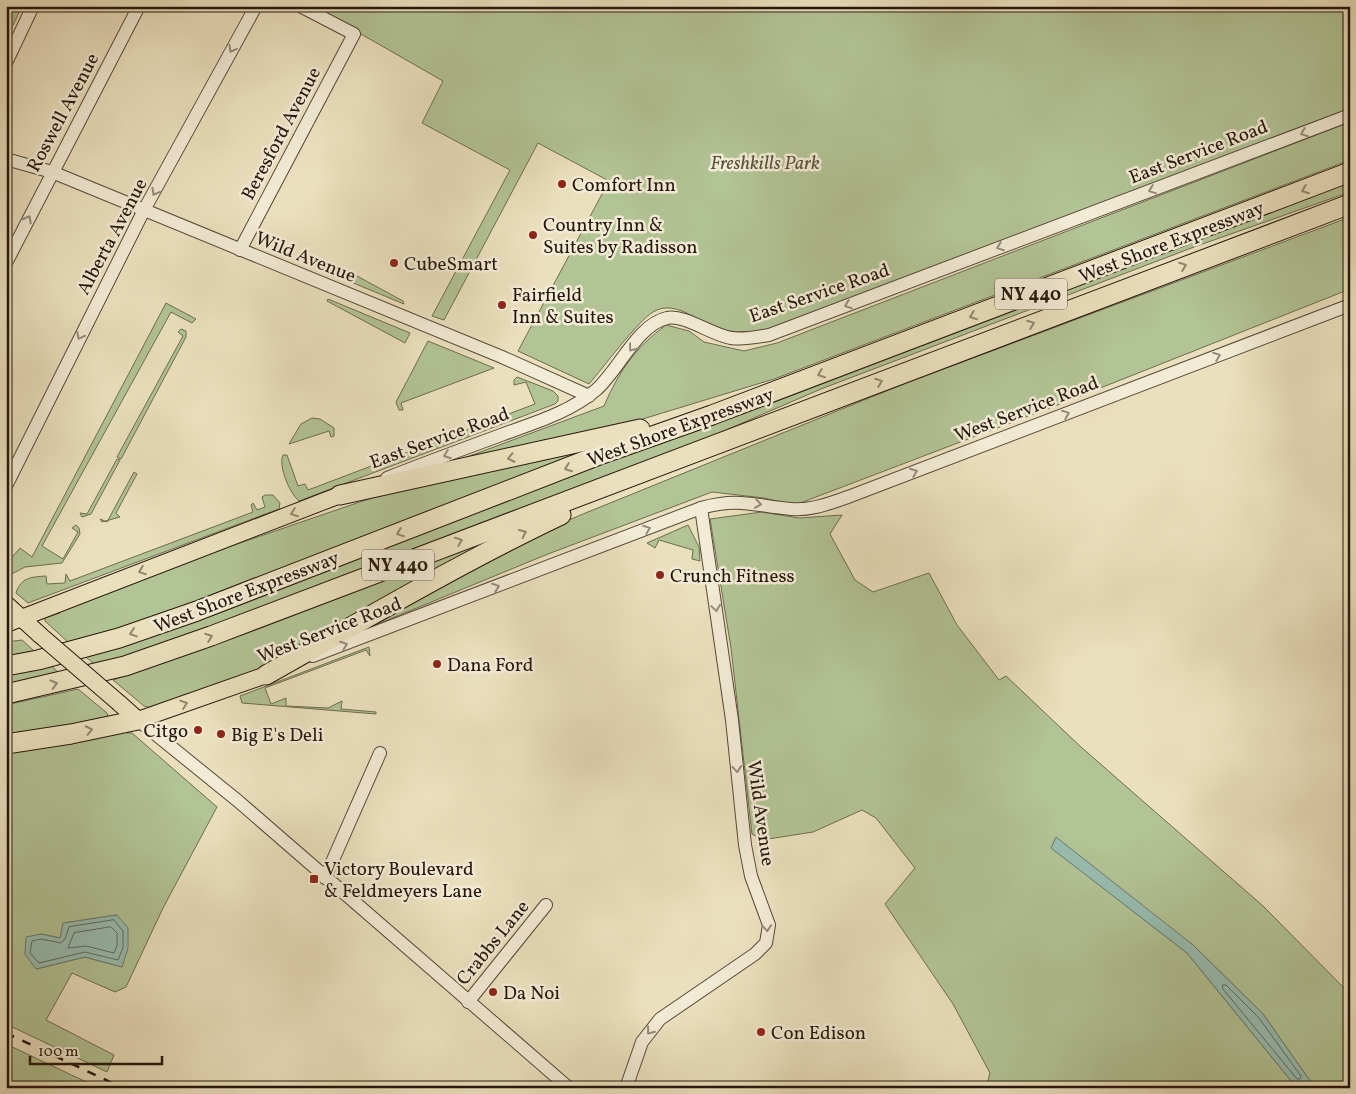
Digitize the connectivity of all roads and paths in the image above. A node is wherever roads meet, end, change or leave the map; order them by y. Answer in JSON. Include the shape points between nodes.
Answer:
{"nodes":[{"id":1,"x":33,"y":6,"type":"edge"},
{"id":2,"x":139,"y":6,"type":"edge"},
{"id":3,"x":256,"y":6,"type":"edge"},
{"id":4,"x":300,"y":6,"type":"edge"},
{"id":5,"x":6,"y":63,"type":"edge"},
{"id":6,"x":1350,"y":115,"type":"edge"},
{"id":7,"x":6,"y":159,"type":"edge"},
{"id":8,"x":52,"y":172,"type":"junction"},
{"id":9,"x":1350,"y":172,"type":"edge"},
{"id":10,"x":1350,"y":204,"type":"edge"},
{"id":11,"x":144,"y":210,"type":"junction"},
{"id":12,"x":240,"y":250,"type":"junction"},
{"id":13,"x":6,"y":263,"type":"edge"},
{"id":14,"x":1350,"y":305,"type":"edge"},
{"id":15,"x":589,"y":396,"type":"junction"},
{"id":16,"x":712,"y":415,"type":"junction"},
{"id":17,"x":785,"y":417,"type":"junction"},
{"id":18,"x":6,"y":486,"type":"edge"},
{"id":19,"x":340,"y":495,"type":"junction"},
{"id":20,"x":706,"y":507,"type":"junction"},
{"id":21,"x":6,"y":604,"type":"edge"},
{"id":22,"x":14,"y":621,"type":"edge"},
{"id":23,"x":6,"y":666,"type":"edge"},
{"id":24,"x":266,"y":675,"type":"junction"},
{"id":25,"x":6,"y":694,"type":"edge"},
{"id":26,"x":138,"y":720,"type":"junction"},
{"id":27,"x":6,"y":744,"type":"edge"},
{"id":28,"x":380,"y":753,"type":"dead end"},
{"id":29,"x":325,"y":878,"type":"junction"},
{"id":30,"x":546,"y":905,"type":"dead end"},
{"id":31,"x":468,"y":1002,"type":"junction"},
{"id":32,"x":569,"y":1088,"type":"edge"},
{"id":33,"x":626,"y":1088,"type":"edge"}],
"edges":[{"from":1,"to":5,"type":"street"},
{"from":2,"to":8,"type":"street","name":"Roswell Avenue"},
{"from":3,"to":11,"type":"street","name":"Alberta Avenue","one_way":true},
{"from":4,"to":12,"type":"street","name":"Beresford Avenue","via":[[354,34]]},
{"from":6,"to":15,"type":"street","name":"East Service Road","one_way":true,"via":[[769,335],[750,339],[730,338],[668,317],[645,330]]},
{"from":7,"to":8,"type":"street","name":"Wild Avenue"},
{"from":8,"to":11,"type":"street","name":"Wild Avenue"},
{"from":13,"to":8,"type":"street","name":"Roswell Avenue","one_way":true},
{"from":9,"to":16,"type":"highway","name":"West Shore Expressway","number":"NY 440","one_way":true},
{"from":17,"to":10,"type":"highway","name":"West Shore Expressway","number":"NY 440","one_way":true},
{"from":11,"to":12,"type":"street","name":"Wild Avenue"},
{"from":11,"to":18,"type":"street","name":"Alberta Avenue","one_way":true},
{"from":12,"to":15,"type":"street","name":"Wild Avenue","via":[[513,361]]},
{"from":20,"to":14,"type":"street","name":"West Service Road","one_way":true,"via":[[752,502],[792,510],[814,508],[848,498]]},
{"from":15,"to":19,"type":"street","name":"East Service Road","one_way":true,"via":[[558,414]]},
{"from":16,"to":19,"type":"highway","one_way":true,"via":[[676,420]]},
{"from":16,"to":23,"type":"highway","name":"West Shore Expressway","number":"NY 440","one_way":true,"via":[[197,611],[118,638]]},
{"from":24,"to":17,"type":"highway","one_way":true,"via":[[494,547]]},
{"from":25,"to":17,"type":"highway","name":"West Shore Expressway","number":"NY 440","one_way":true,"via":[[125,666],[211,636]]},
{"from":19,"to":22,"type":"main road","name":"East Service Road","one_way":true},
{"from":24,"to":20,"type":"street","name":"West Service Road","one_way":true},
{"from":20,"to":33,"type":"street","name":"Wild Avenue","one_way":true,"via":[[744,845],[769,934],[766,943],[755,954],[660,1019],[642,1042]]},
{"from":21,"to":22,"type":"main road"},
{"from":22,"to":26,"type":"main road","bridge":true,"via":[[40,635]]},
{"from":26,"to":24,"type":"main road","name":"West Service Road","one_way":true},
{"from":27,"to":26,"type":"highway","one_way":true},
{"from":26,"to":29,"type":"street","via":[[238,801]]},
{"from":28,"to":29,"type":"street"},
{"from":29,"to":31,"type":"street"},
{"from":30,"to":31,"type":"street","name":"Crabbs Lane"},
{"from":31,"to":32,"type":"street"}]}
